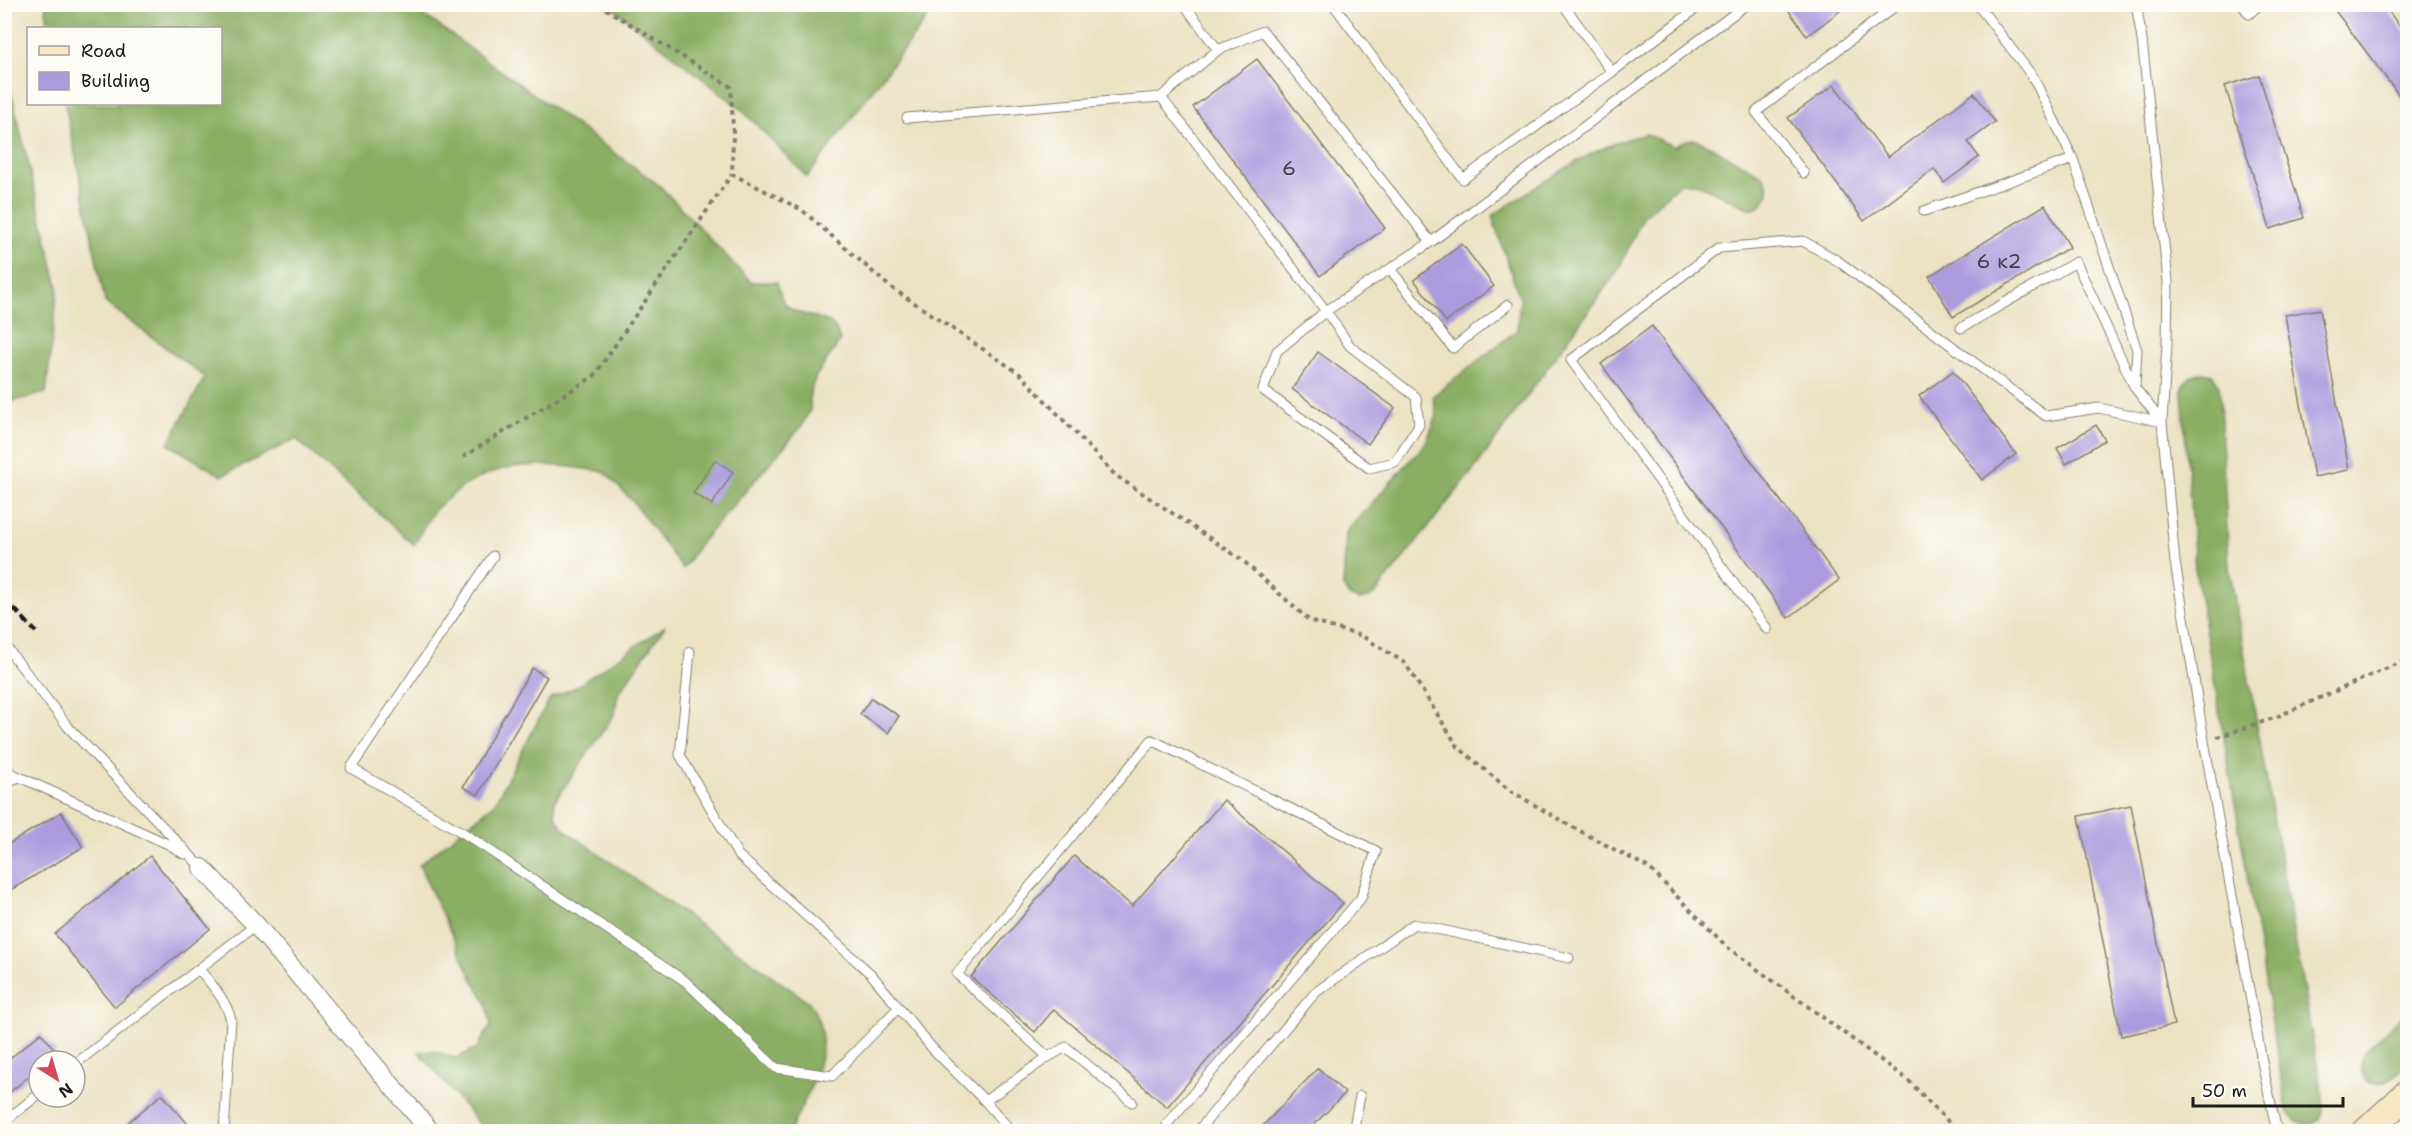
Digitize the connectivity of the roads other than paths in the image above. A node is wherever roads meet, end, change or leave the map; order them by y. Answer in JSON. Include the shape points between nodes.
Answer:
{"nodes":[{"id":1,"x":1184,"y":4,"type":"edge"},
{"id":2,"x":1333,"y":4,"type":"edge"},
{"id":3,"x":1563,"y":4,"type":"edge"},
{"id":4,"x":1702,"y":4,"type":"edge"},
{"id":5,"x":1748,"y":4,"type":"edge"},
{"id":6,"x":1898,"y":4,"type":"edge"},
{"id":7,"x":1977,"y":4,"type":"edge"},
{"id":8,"x":2136,"y":4,"type":"edge"},
{"id":9,"x":2242,"y":4,"type":"edge"},
{"id":10,"x":2260,"y":4,"type":"edge"},
{"id":11,"x":1218,"y":50,"type":"junction"},
{"id":12,"x":1612,"y":72,"type":"junction"},
{"id":13,"x":1161,"y":97,"type":"junction"},
{"id":14,"x":907,"y":118,"type":"dead end"},
{"id":15,"x":2073,"y":159,"type":"junction"},
{"id":16,"x":1803,"y":173,"type":"dead end"},
{"id":17,"x":1924,"y":211,"type":"dead end"},
{"id":18,"x":1431,"y":242,"type":"junction"},
{"id":19,"x":1390,"y":269,"type":"junction"},
{"id":20,"x":1508,"y":305,"type":"dead end"},
{"id":21,"x":1326,"y":311,"type":"junction"},
{"id":22,"x":1961,"y":328,"type":"dead end"},
{"id":23,"x":2135,"y":388,"type":"junction"},
{"id":24,"x":2162,"y":422,"type":"junction"},
{"id":25,"x":493,"y":556,"type":"dead end"},
{"id":26,"x":1767,"y":629,"type":"dead end"},
{"id":27,"x":4,"y":644,"type":"edge"},
{"id":28,"x":690,"y":652,"type":"dead end"},
{"id":29,"x":4,"y":770,"type":"edge"},
{"id":30,"x":18,"y":777,"type":"junction"},
{"id":31,"x":4,"y":786,"type":"edge"},
{"id":32,"x":202,"y":868,"type":"junction"},
{"id":33,"x":256,"y":925,"type":"junction"},
{"id":34,"x":1569,"y":958,"type":"dead end"},
{"id":35,"x":199,"y":969,"type":"junction"},
{"id":36,"x":898,"y":1008,"type":"junction"},
{"id":37,"x":87,"y":1055,"type":"edge"},
{"id":38,"x":1048,"y":1057,"type":"junction"},
{"id":39,"x":2408,"y":1093,"type":"edge"},
{"id":40,"x":1360,"y":1096,"type":"dead end"},
{"id":41,"x":985,"y":1101,"type":"junction"},
{"id":42,"x":1132,"y":1102,"type":"dead end"},
{"id":43,"x":27,"y":1104,"type":"edge"},
{"id":44,"x":4,"y":1122,"type":"edge"},
{"id":45,"x":1167,"y":1124,"type":"dead end"},
{"id":46,"x":224,"y":1131,"type":"edge"},
{"id":47,"x":431,"y":1131,"type":"edge"},
{"id":48,"x":1012,"y":1131,"type":"edge"},
{"id":49,"x":1197,"y":1131,"type":"edge"},
{"id":50,"x":1353,"y":1131,"type":"edge"},
{"id":51,"x":2277,"y":1131,"type":"edge"},
{"id":52,"x":2366,"y":1131,"type":"edge"}],
"edges":[{"from":1,"to":11,"type":"lane"},
{"from":2,"to":12,"type":"lane","via":[[1463,179]]},
{"from":3,"to":12,"type":"lane"},
{"from":4,"to":12,"type":"lane"},
{"from":5,"to":18,"type":"lane"},
{"from":6,"to":16,"type":"lane","via":[[1756,112]]},
{"from":7,"to":15,"type":"lane","via":[[2032,77]]},
{"from":8,"to":24,"type":"lane","via":[[2168,281]]},
{"from":9,"to":10,"type":"lane","via":[[2249,14]]},
{"from":11,"to":13,"type":"lane"},
{"from":11,"to":18,"type":"lane","via":[[1263,31]]},
{"from":13,"to":14,"type":"lane"},
{"from":13,"to":21,"type":"lane"},
{"from":15,"to":17,"type":"lane"},
{"from":15,"to":23,"type":"lane","via":[[2137,350]]},
{"from":18,"to":19,"type":"lane"},
{"from":19,"to":20,"type":"lane","via":[[1453,348]]},
{"from":19,"to":21,"type":"lane"},
{"from":21,"to":21,"type":"lane","via":[[1350,346],[1416,396],[1419,425],[1395,462],[1369,468],[1263,390],[1277,351]]},
{"from":22,"to":23,"type":"lane","via":[[2076,262]]},
{"from":23,"to":24,"type":"lane"},
{"from":24,"to":26,"type":"lane","via":[[2099,408],[2046,416],[1838,261],[1803,241],[1719,248],[1572,360]]},
{"from":24,"to":51,"type":"lane","via":[[2175,562],[2204,741]]},
{"from":25,"to":36,"type":"lane","via":[[351,768],[465,834],[685,981],[776,1068],[832,1076]]},
{"from":27,"to":32,"type":"lane","via":[[69,728]]},
{"from":28,"to":36,"type":"lane","via":[[680,755],[738,855],[871,975]]},
{"from":29,"to":30,"type":"lane"},
{"from":30,"to":31,"type":"lane"},
{"from":30,"to":32,"type":"lane","via":[[170,845]]},
{"from":32,"to":33,"type":"street"},
{"from":33,"to":35,"type":"lane"},
{"from":33,"to":47,"type":"street"},
{"from":34,"to":49,"type":"lane","via":[[1414,924],[1316,992]]},
{"from":35,"to":37,"type":"lane"},
{"from":35,"to":46,"type":"lane","via":[[219,994],[231,1020]]},
{"from":36,"to":41,"type":"lane"},
{"from":38,"to":41,"type":"lane"},
{"from":38,"to":42,"type":"lane","via":[[1066,1047]]},
{"from":38,"to":45,"type":"lane","via":[[957,974],[1152,740],[1376,850],[1361,898]]},
{"from":39,"to":52,"type":"street"},
{"from":40,"to":50,"type":"lane"},
{"from":41,"to":48,"type":"lane"},
{"from":43,"to":44,"type":"lane"}]}
